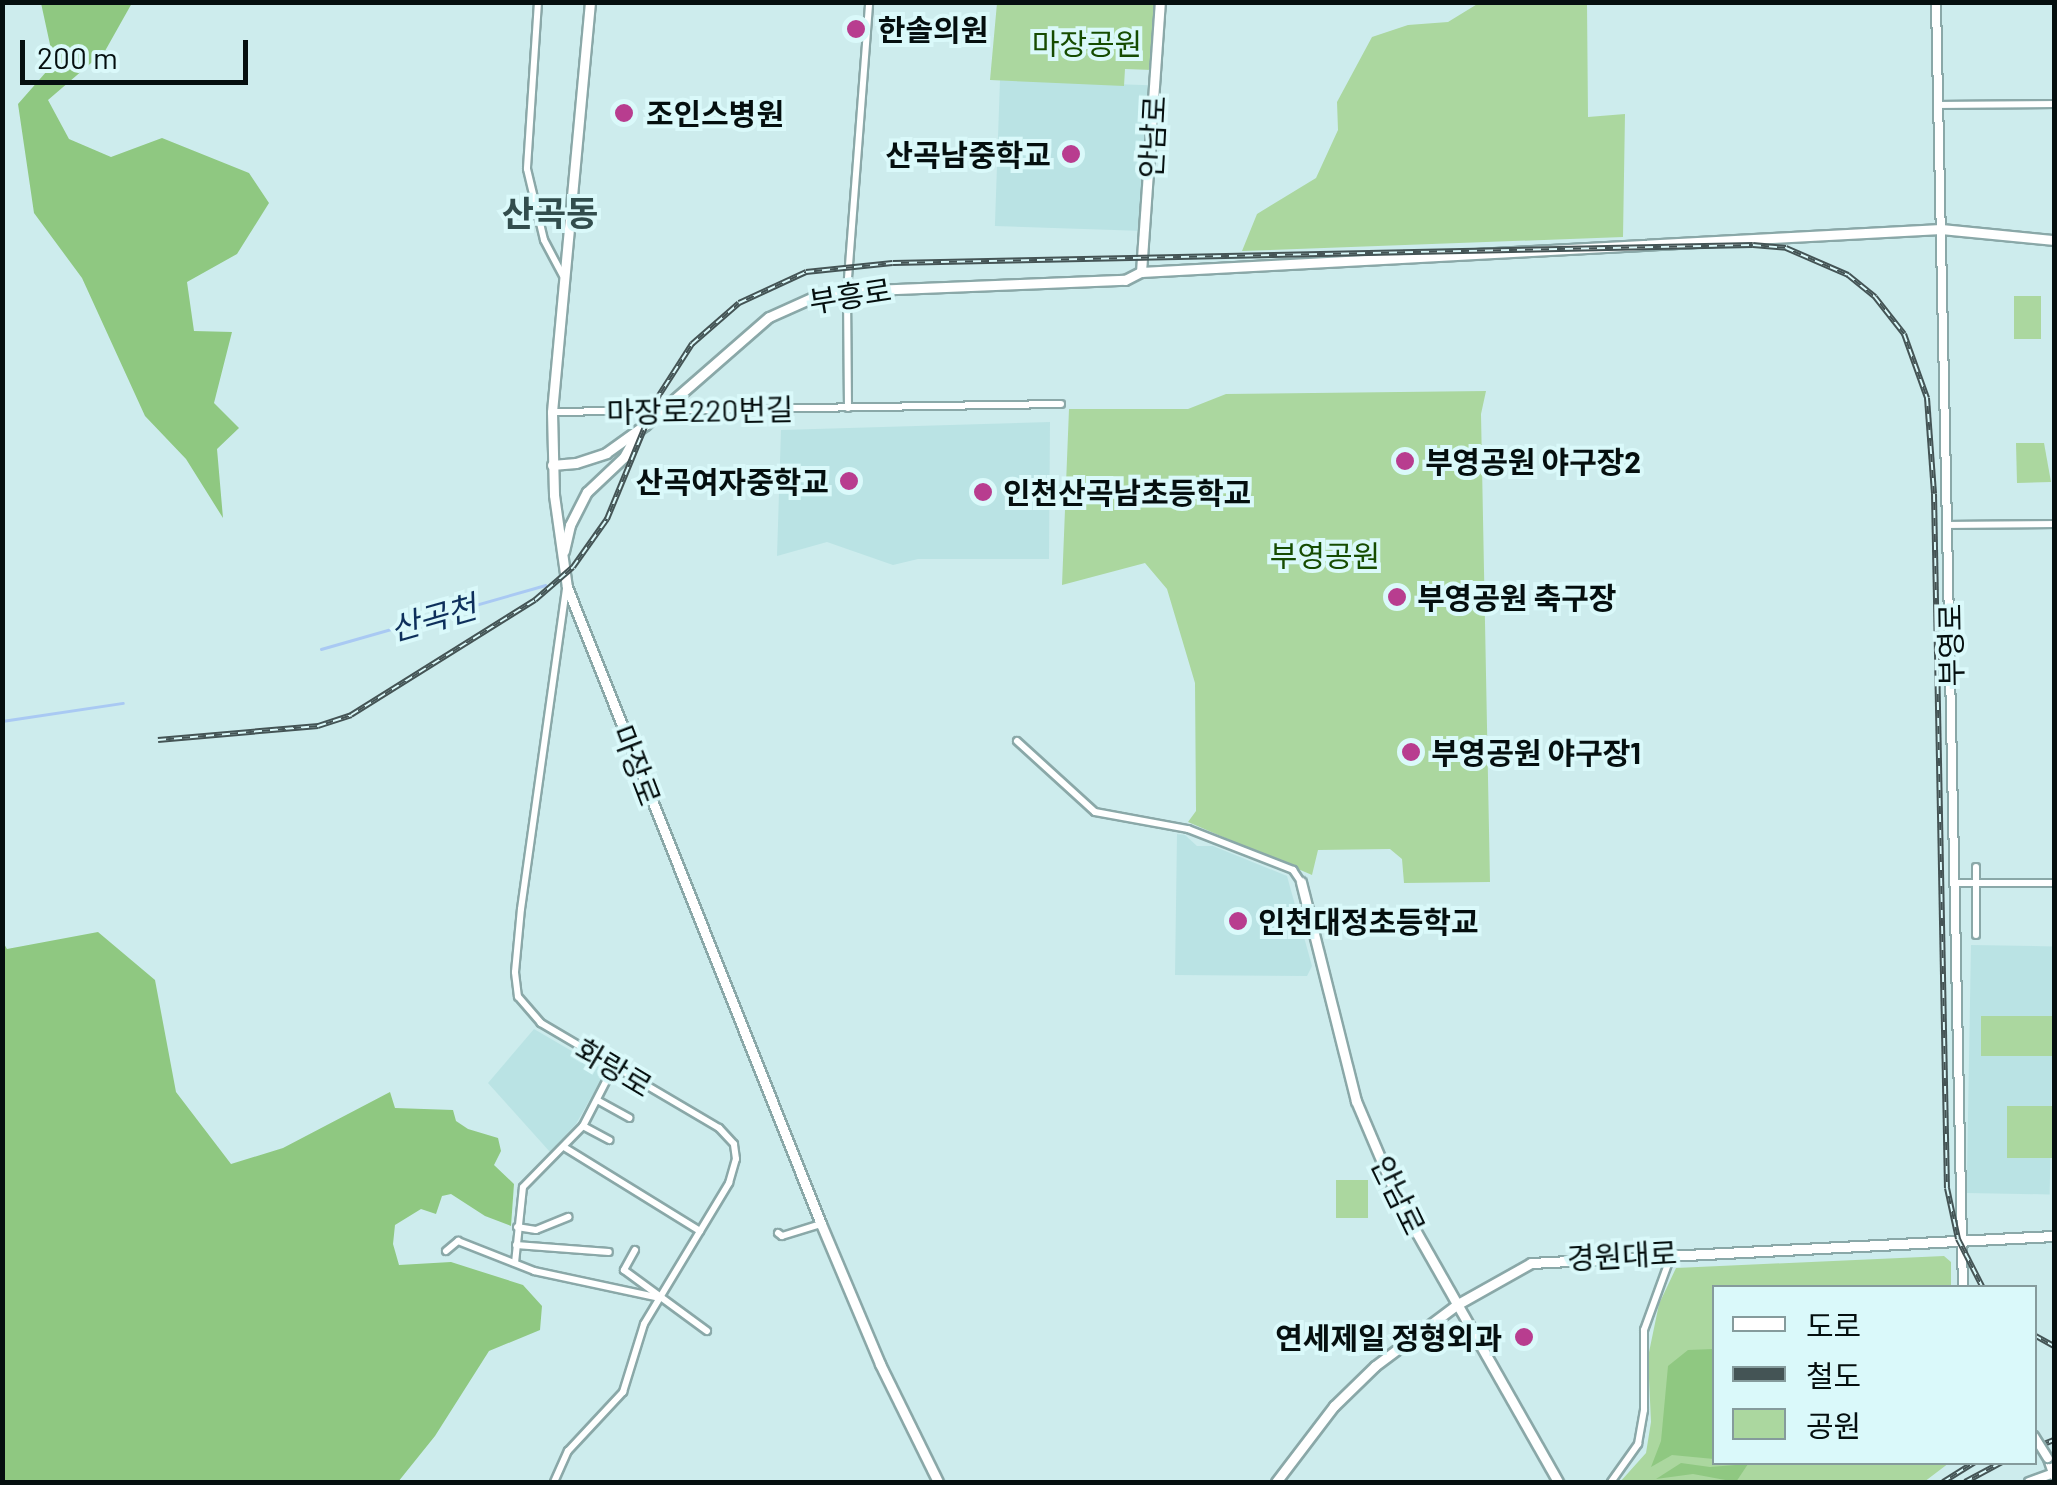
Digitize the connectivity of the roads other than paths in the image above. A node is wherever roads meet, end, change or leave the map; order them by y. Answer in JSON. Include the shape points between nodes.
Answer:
{"nodes":[{"id":1,"x":538,"y":2,"type":"edge"},
{"id":2,"x":590,"y":2,"type":"edge"},
{"id":3,"x":869,"y":2,"type":"edge"},
{"id":4,"x":1160,"y":2,"type":"edge"},
{"id":5,"x":1936,"y":2,"type":"edge"},
{"id":6,"x":2054,"y":104,"type":"edge"},
{"id":7,"x":1938,"y":105,"type":"junction"},
{"id":8,"x":1941,"y":230,"type":"junction"},
{"id":9,"x":2054,"y":240,"type":"edge"},
{"id":10,"x":1141,"y":272,"type":"junction"},
{"id":11,"x":564,"y":276,"type":"junction"},
{"id":12,"x":847,"y":290,"type":"junction"},
{"id":13,"x":1060,"y":404,"type":"dead end"},
{"id":14,"x":848,"y":408,"type":"junction"},
{"id":15,"x":660,"y":411,"type":"junction"},
{"id":16,"x":552,"y":412,"type":"junction"},
{"id":17,"x":638,"y":430,"type":"junction"},
{"id":18,"x":552,"y":464,"type":"junction"},
{"id":19,"x":2054,"y":524,"type":"edge"},
{"id":20,"x":1947,"y":525,"type":"junction"},
{"id":21,"x":562,"y":558,"type":"junction"},
{"id":22,"x":567,"y":587,"type":"junction"},
{"id":23,"x":1017,"y":741,"type":"dead end"},
{"id":24,"x":1976,"y":867,"type":"dead end"},
{"id":25,"x":1301,"y":882,"type":"joint"},
{"id":26,"x":2054,"y":882,"type":"edge"},
{"id":27,"x":1954,"y":883,"type":"junction"},
{"id":28,"x":1976,"y":883,"type":"junction"},
{"id":29,"x":1976,"y":934,"type":"dead end"},
{"id":30,"x":614,"y":1068,"type":"junction"},
{"id":31,"x":596,"y":1100,"type":"junction"},
{"id":32,"x":629,"y":1118,"type":"dead end"},
{"id":33,"x":583,"y":1126,"type":"junction"},
{"id":34,"x":609,"y":1140,"type":"dead end"},
{"id":35,"x":564,"y":1147,"type":"junction"},
{"id":36,"x":568,"y":1217,"type":"dead end"},
{"id":37,"x":821,"y":1224,"type":"junction"},
{"id":38,"x":518,"y":1227,"type":"junction"},
{"id":39,"x":700,"y":1232,"type":"junction"},
{"id":40,"x":778,"y":1233,"type":"dead end"},
{"id":41,"x":2054,"y":1236,"type":"edge"},
{"id":42,"x":1962,"y":1239,"type":"junction"},
{"id":43,"x":516,"y":1245,"type":"junction"},
{"id":44,"x":635,"y":1250,"type":"dead end"},
{"id":45,"x":446,"y":1251,"type":"dead end"},
{"id":46,"x":609,"y":1252,"type":"dead end"},
{"id":47,"x":1672,"y":1252,"type":"junction"},
{"id":48,"x":515,"y":1263,"type":"junction"},
{"id":49,"x":1963,"y":1285,"type":"edge"},
{"id":50,"x":660,"y":1298,"type":"junction"},
{"id":51,"x":1458,"y":1304,"type":"junction"},
{"id":52,"x":707,"y":1331,"type":"dead end"},
{"id":53,"x":2037,"y":1441,"type":"edge"},
{"id":54,"x":2048,"y":1458,"type":"joint"},
{"id":55,"x":2054,"y":1474,"type":"edge"},
{"id":56,"x":554,"y":1482,"type":"edge"},
{"id":57,"x":938,"y":1482,"type":"edge"},
{"id":58,"x":1276,"y":1482,"type":"edge"},
{"id":59,"x":1558,"y":1482,"type":"edge"},
{"id":60,"x":1611,"y":1482,"type":"edge"},
{"id":61,"x":2029,"y":1482,"type":"edge"}],
"edges":[{"from":1,"to":11,"type":"street","via":[[527,169],[544,240]]},
{"from":2,"to":11,"type":"main road","name":"마장로"},
{"from":3,"to":12,"type":"street"},
{"from":4,"to":10,"type":"main road","name":"안남로"},
{"from":5,"to":7,"type":"street","name":"부영로"},
{"from":6,"to":7,"type":"street"},
{"from":7,"to":8,"type":"street","name":"부영로"},
{"from":8,"to":9,"type":"main road"},
{"from":8,"to":10,"type":"main road","name":"부흥로"},
{"from":8,"to":20,"type":"street","name":"부영로"},
{"from":10,"to":12,"type":"main road","name":"부흥로","via":[[1125,280]]},
{"from":11,"to":16,"type":"main road","name":"마장로"},
{"from":12,"to":14,"type":"street"},
{"from":12,"to":15,"type":"main road","name":"부흥로","via":[[768,317]]},
{"from":13,"to":14,"type":"street","name":"마장로220번길"},
{"from":14,"to":15,"type":"street","name":"마장로220번길"},
{"from":15,"to":16,"type":"street","name":"마장로220번길"},
{"from":15,"to":17,"type":"main road","name":"부흥로"},
{"from":16,"to":18,"type":"main road","name":"마장로"},
{"from":17,"to":18,"type":"main road","name":"부흥로","via":[[589,460]]},
{"from":17,"to":21,"type":"main road","via":[[624,458],[587,492]]},
{"from":18,"to":21,"type":"main road","name":"마장로"},
{"from":19,"to":20,"type":"street"},
{"from":20,"to":27,"type":"street","name":"부영로"},
{"from":21,"to":22,"type":"main road","name":"마장로"},
{"from":22,"to":30,"type":"street","name":"화랑로","via":[[521,909],[516,988],[532,1016]]},
{"from":22,"to":37,"type":"main road","name":"마장로"},
{"from":23,"to":25,"type":"street","via":[[1094,812],[1188,829],[1293,870]]},
{"from":24,"to":28,"type":"street"},
{"from":25,"to":51,"type":"main road","name":"안남로","via":[[1356,1101],[1402,1210]]},
{"from":26,"to":28,"type":"street"},
{"from":27,"to":28,"type":"street"},
{"from":27,"to":42,"type":"street","name":"부영로"},
{"from":28,"to":29,"type":"street"},
{"from":30,"to":31,"type":"street"},
{"from":30,"to":39,"type":"street","name":"화랑로","via":[[719,1128],[734,1144],[733,1174]]},
{"from":31,"to":32,"type":"street"},
{"from":31,"to":33,"type":"street"},
{"from":33,"to":34,"type":"street"},
{"from":33,"to":35,"type":"street"},
{"from":35,"to":38,"type":"street","via":[[523,1186]]},
{"from":35,"to":39,"type":"street"},
{"from":36,"to":38,"type":"street","via":[[536,1230]]},
{"from":37,"to":40,"type":"street"},
{"from":37,"to":57,"type":"main road","name":"마장로"},
{"from":38,"to":43,"type":"street"},
{"from":39,"to":50,"type":"street","name":"화랑로"},
{"from":41,"to":42,"type":"main road","name":"경원대로"},
{"from":42,"to":47,"type":"main road","name":"경원대로"},
{"from":42,"to":49,"type":"street","name":"부영로"},
{"from":43,"to":46,"type":"street"},
{"from":43,"to":48,"type":"street"},
{"from":44,"to":50,"type":"street","via":[[624,1270]]},
{"from":45,"to":48,"type":"street","via":[[458,1241]]},
{"from":47,"to":51,"type":"main road","name":"경원대로","via":[[1531,1263]]},
{"from":47,"to":60,"type":"street","via":[[1644,1330],[1638,1444]]},
{"from":48,"to":50,"type":"street"},
{"from":50,"to":52,"type":"street"},
{"from":50,"to":56,"type":"street","name":"화랑로","via":[[644,1324],[624,1392],[568,1451]]},
{"from":51,"to":58,"type":"main road","name":"경원대로","via":[[1352,1388]]},
{"from":51,"to":59,"type":"main road","name":"안남로"},
{"from":53,"to":54,"type":"street","bridge":true},
{"from":54,"to":55,"type":"main road"},
{"from":55,"to":61,"type":"street"}]}
